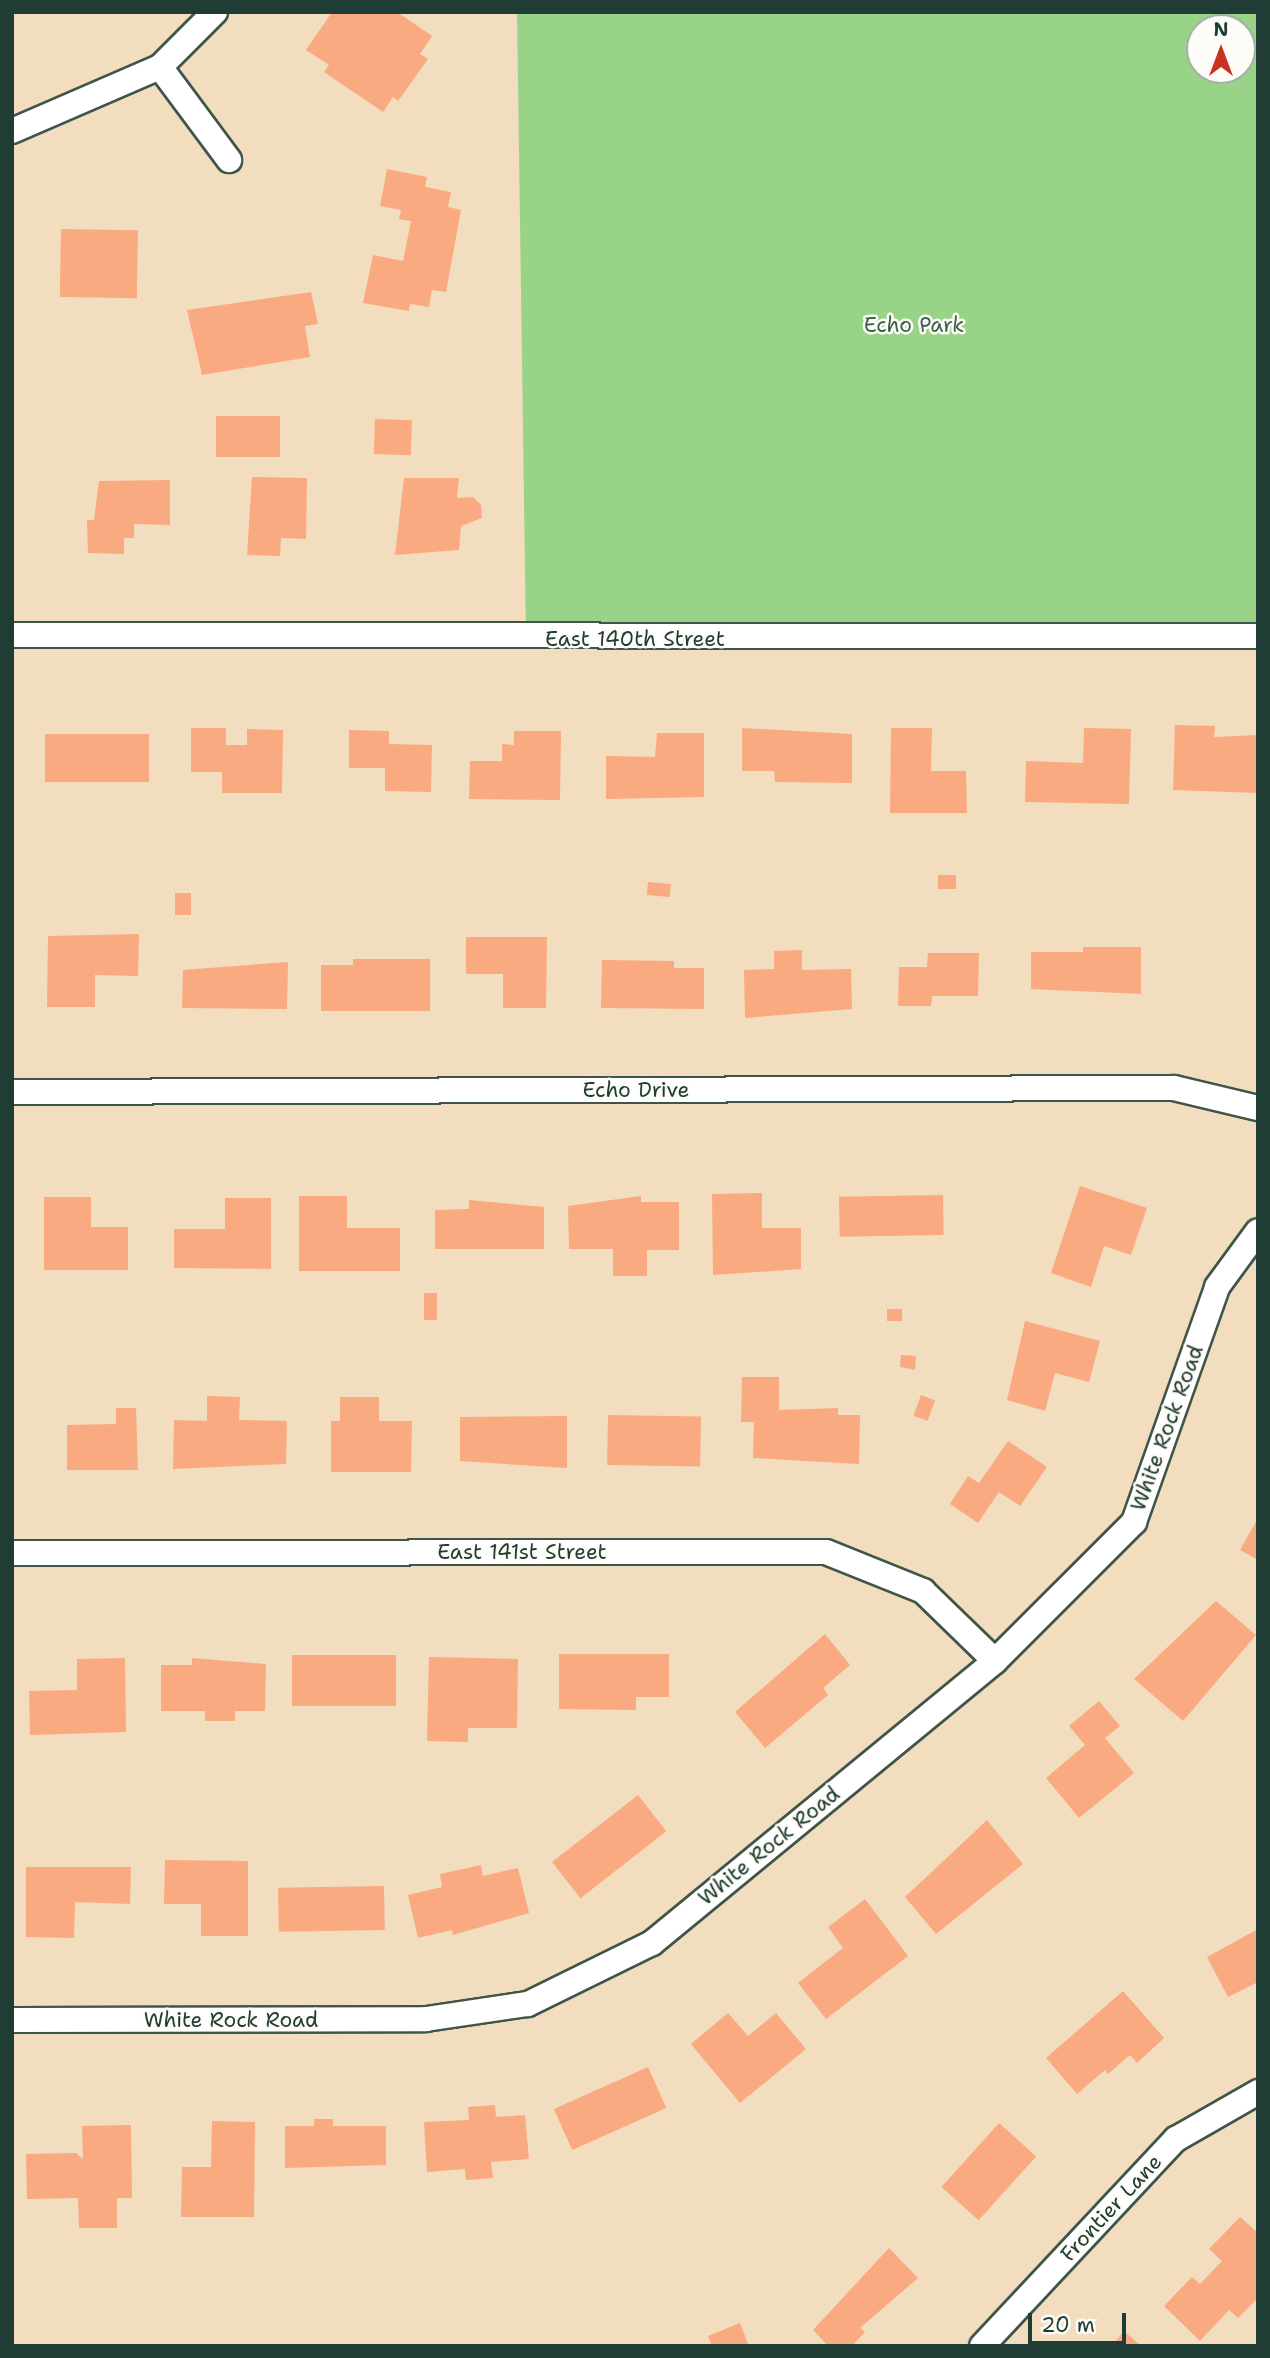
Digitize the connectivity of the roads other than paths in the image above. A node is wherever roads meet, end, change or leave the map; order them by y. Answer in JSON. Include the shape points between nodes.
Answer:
{"nodes":[{"id":1,"x":215,"y":12,"type":"edge"},
{"id":2,"x":160,"y":67,"type":"junction"},
{"id":3,"x":12,"y":131,"type":"edge"},
{"id":4,"x":229,"y":160,"type":"dead end"},
{"id":5,"x":12,"y":635,"type":"edge"},
{"id":6,"x":1258,"y":636,"type":"edge"},
{"id":7,"x":12,"y":1092,"type":"edge"},
{"id":8,"x":1258,"y":1108,"type":"edge"},
{"id":9,"x":1258,"y":1231,"type":"edge"},
{"id":10,"x":12,"y":1553,"type":"edge"},
{"id":11,"x":995,"y":1661,"type":"junction"},
{"id":12,"x":12,"y":2020,"type":"edge"},
{"id":13,"x":1258,"y":2092,"type":"edge"},
{"id":14,"x":982,"y":2346,"type":"edge"}],
"edges":[{"from":1,"to":2,"type":"street"},
{"from":2,"to":3,"type":"street"},
{"from":2,"to":4,"type":"street"},
{"from":5,"to":6,"type":"street","name":"East 140th Street"},
{"from":7,"to":8,"type":"street","name":"Echo Drive","via":[[1174,1088]]},
{"from":9,"to":11,"type":"street","name":"White Rock Road","via":[[1217,1287],[1134,1522]]},
{"from":10,"to":11,"type":"street","name":"East 141st Street","via":[[826,1552],[923,1591]]},
{"from":11,"to":12,"type":"street","name":"White Rock Road","via":[[652,1942],[528,2004],[426,2019]]},
{"from":13,"to":14,"type":"street","name":"Frontier Lane","via":[[1176,2139]]}]}
